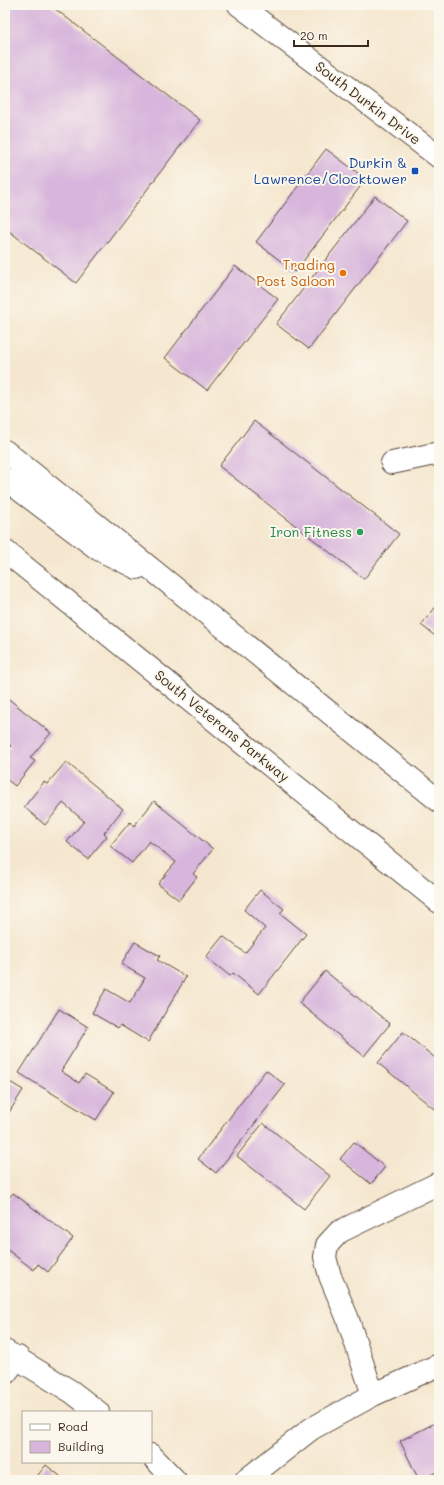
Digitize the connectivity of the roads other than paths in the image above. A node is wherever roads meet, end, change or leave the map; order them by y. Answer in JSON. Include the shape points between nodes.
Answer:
{"nodes":[{"id":1,"x":239,"y":5,"type":"edge"},
{"id":2,"x":439,"y":157,"type":"edge"},
{"id":3,"x":5,"y":451,"type":"edge"},
{"id":4,"x":439,"y":453,"type":"edge"},
{"id":5,"x":392,"y":463,"type":"dead end"},
{"id":6,"x":5,"y":479,"type":"edge"},
{"id":7,"x":5,"y":551,"type":"edge"},
{"id":8,"x":170,"y":584,"type":"junction"},
{"id":9,"x":439,"y":801,"type":"edge"},
{"id":10,"x":439,"y":902,"type":"edge"},
{"id":11,"x":439,"y":1183,"type":"edge"},
{"id":12,"x":12,"y":1354,"type":"edge"},
{"id":13,"x":439,"y":1365,"type":"edge"},
{"id":14,"x":5,"y":1374,"type":"edge"},
{"id":15,"x":373,"y":1395,"type":"junction"},
{"id":16,"x":97,"y":1411,"type":"edge"},
{"id":17,"x":152,"y":1456,"type":"edge"},
{"id":18,"x":175,"y":1480,"type":"edge"},
{"id":19,"x":246,"y":1480,"type":"edge"}],
"edges":[{"from":1,"to":2,"type":"main road","name":"South Durkin Drive"},
{"from":3,"to":8,"type":"main road"},
{"from":4,"to":5,"type":"main road"},
{"from":6,"to":8,"type":"main road","via":[[98,549]]},
{"from":7,"to":10,"type":"main road","name":"South Veterans Parkway"},
{"from":8,"to":9,"type":"main road"},
{"from":11,"to":15,"type":"main road","via":[[339,1232],[327,1245],[325,1257],[330,1276],[347,1317]]},
{"from":12,"to":14,"type":"main road"},
{"from":12,"to":16,"type":"main road"},
{"from":13,"to":15,"type":"main road"},
{"from":15,"to":19,"type":"main road","via":[[311,1429]]},
{"from":17,"to":18,"type":"main road"}]}
